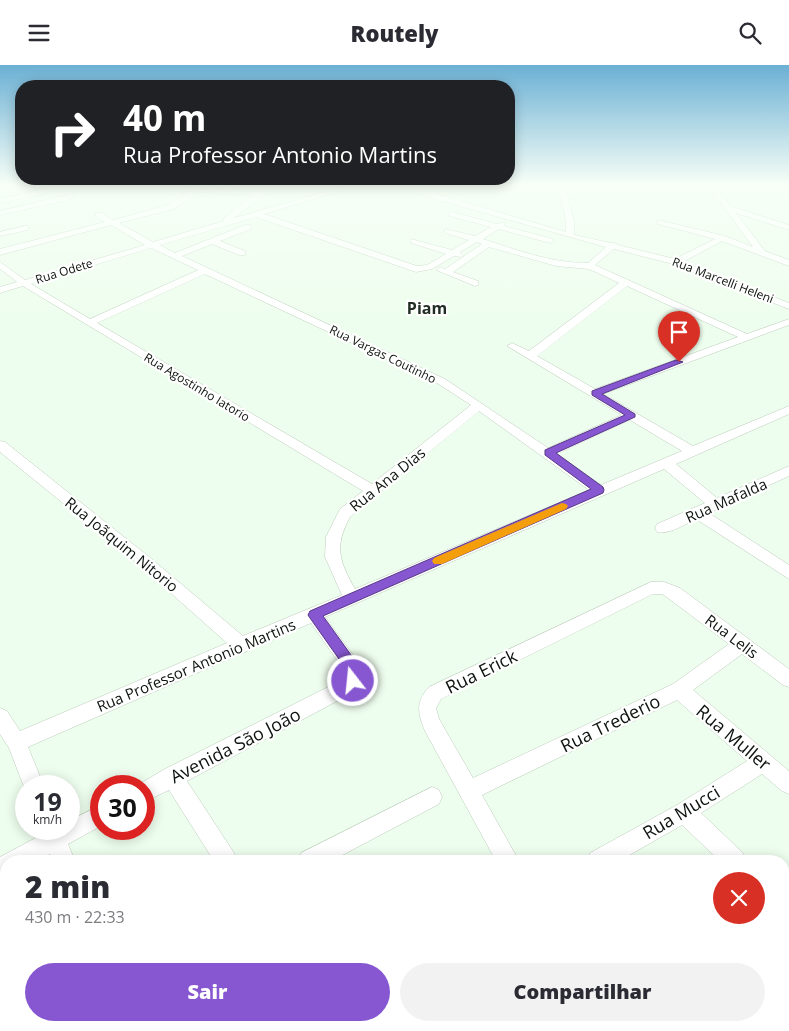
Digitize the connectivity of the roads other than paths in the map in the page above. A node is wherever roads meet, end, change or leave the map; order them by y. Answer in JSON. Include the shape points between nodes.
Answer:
{"nodes":[{"id":1,"x":20,"y":229,"type":"edge"},
{"id":2,"x":84,"y":229,"type":"edge"},
{"id":3,"x":123,"y":229,"type":"edge"},
{"id":4,"x":211,"y":229,"type":"edge"},
{"id":5,"x":243,"y":229,"type":"edge"},
{"id":6,"x":299,"y":229,"type":"edge"},
{"id":7,"x":488,"y":229,"type":"edge"},
{"id":8,"x":494,"y":229,"type":"edge"},
{"id":9,"x":498,"y":229,"type":"edge"},
{"id":10,"x":513,"y":229,"type":"edge"},
{"id":11,"x":546,"y":229,"type":"edge"},
{"id":12,"x":570,"y":229,"type":"edge"},
{"id":13,"x":688,"y":229,"type":"edge"},
{"id":14,"x":743,"y":229,"type":"edge"},
{"id":15,"x":448,"y":231,"type":"dead end"},
{"id":16,"x":0,"y":234,"type":"edge"},
{"id":17,"x":467,"y":236,"type":"junction"},
{"id":18,"x":570,"y":236,"type":"junction"},
{"id":19,"x":722,"y":238,"type":"junction"},
{"id":20,"x":478,"y":239,"type":"junction"},
{"id":21,"x":212,"y":241,"type":"junction"},
{"id":22,"x":414,"y":241,"type":"dead end"},
{"id":23,"x":550,"y":241,"type":"dead end"},
{"id":24,"x":489,"y":243,"type":"junction"},
{"id":25,"x":152,"y":245,"type":"junction"},
{"id":26,"x":614,"y":245,"type":"junction"},
{"id":27,"x":0,"y":252,"type":"edge"},
{"id":28,"x":242,"y":253,"type":"dead end"},
{"id":29,"x":453,"y":253,"type":"junction"},
{"id":30,"x":762,"y":253,"type":"junction"},
{"id":31,"x":175,"y":256,"type":"junction"},
{"id":32,"x":468,"y":257,"type":"junction"},
{"id":33,"x":676,"y":261,"type":"junction"},
{"id":34,"x":789,"y":263,"type":"edge"},
{"id":35,"x":0,"y":265,"type":"edge"},
{"id":36,"x":429,"y":267,"type":"junction"},
{"id":37,"x":592,"y":267,"type":"junction"},
{"id":38,"x":206,"y":270,"type":"junction"},
{"id":39,"x":446,"y":273,"type":"junction"},
{"id":40,"x":24,"y":283,"type":"junction"},
{"id":41,"x":475,"y":283,"type":"dead end"},
{"id":42,"x":625,"y":283,"type":"junction"},
{"id":43,"x":0,"y":290,"type":"edge"},
{"id":44,"x":789,"y":306,"type":"edge"},
{"id":45,"x":789,"y":322,"type":"edge"},
{"id":46,"x":89,"y":323,"type":"junction"},
{"id":47,"x":746,"y":337,"type":"junction"},
{"id":48,"x":512,"y":346,"type":"dead end"},
{"id":49,"x":530,"y":356,"type":"junction"},
{"id":50,"x":595,"y":393,"type":"junction"},
{"id":51,"x":479,"y":405,"type":"junction"},
{"id":52,"x":789,"y":410,"type":"edge"},
{"id":53,"x":632,"y":415,"type":"junction"},
{"id":54,"x":0,"y":445,"type":"edge"},
{"id":55,"x":692,"y":451,"type":"junction"},
{"id":56,"x":548,"y":453,"type":"junction"},
{"id":57,"x":666,"y":463,"type":"junction"},
{"id":58,"x":789,"y":471,"type":"edge"},
{"id":59,"x":372,"y":490,"type":"junction"},
{"id":60,"x":599,"y":490,"type":"junction"},
{"id":61,"x":716,"y":505,"type":"junction"},
{"id":62,"x":698,"y":513,"type":"junction"},
{"id":63,"x":662,"y":528,"type":"dead end"},
{"id":64,"x":789,"y":573,"type":"edge"},
{"id":65,"x":674,"y":593,"type":"joint"},
{"id":66,"x":352,"y":599,"type":"junction"},
{"id":67,"x":314,"y":615,"type":"junction"},
{"id":68,"x":743,"y":644,"type":"junction"},
{"id":69,"x":242,"y":645,"type":"junction"},
{"id":70,"x":789,"y":679,"type":"edge"},
{"id":71,"x":679,"y":690,"type":"junction"},
{"id":72,"x":0,"y":717,"type":"edge"},
{"id":73,"x":16,"y":742,"type":"junction"},
{"id":74,"x":763,"y":762,"type":"junction"},
{"id":75,"x":30,"y":775,"type":"edge"},
{"id":76,"x":172,"y":776,"type":"junction"},
{"id":77,"x":789,"y":784,"type":"edge"},
{"id":78,"x":155,"y":785,"type":"edge"},
{"id":79,"x":470,"y":791,"type":"junction"},
{"id":80,"x":432,"y":797,"type":"dead end"},
{"id":81,"x":684,"y":812,"type":"junction"},
{"id":82,"x":90,"y":824,"type":"edge"},
{"id":83,"x":59,"y":849,"type":"edge"},
{"id":84,"x":37,"y":855,"type":"edge"},
{"id":85,"x":222,"y":855,"type":"edge"},
{"id":86,"x":321,"y":855,"type":"edge"},
{"id":87,"x":505,"y":855,"type":"edge"},
{"id":88,"x":609,"y":855,"type":"edge"},
{"id":89,"x":729,"y":855,"type":"edge"}],
"edges":[{"from":1,"to":16,"type":"street"},
{"from":2,"to":27,"type":"street"},
{"from":3,"to":25,"type":"street","name":"Rua Vargas Coutinho"},
{"from":4,"to":25,"type":"street","name":"Rua Odete"},
{"from":5,"to":21,"type":"street"},
{"from":6,"to":36,"type":"street","via":[[409,268]]},
{"from":7,"to":17,"type":"street"},
{"from":8,"to":20,"type":"street"},
{"from":9,"to":24,"type":"street"},
{"from":10,"to":23,"type":"street"},
{"from":11,"to":18,"type":"street","name":"Rua Marcelli Heleni"},
{"from":12,"to":18,"type":"street"},
{"from":13,"to":19,"type":"street"},
{"from":14,"to":30,"type":"street"},
{"from":15,"to":17,"type":"street"},
{"from":17,"to":20,"type":"street"},
{"from":18,"to":26,"type":"street","name":"Rua Marcelli Heleni"},
{"from":19,"to":30,"type":"street"},
{"from":19,"to":33,"type":"street"},
{"from":20,"to":24,"type":"street"},
{"from":20,"to":29,"type":"street"},
{"from":21,"to":28,"type":"street"},
{"from":21,"to":31,"type":"street"},
{"from":22,"to":29,"type":"street"},
{"from":24,"to":32,"type":"street"},
{"from":24,"to":37,"type":"street","via":[[564,265]]},
{"from":25,"to":31,"type":"street","name":"Rua Vargas Coutinho"},
{"from":25,"to":40,"type":"street","name":"Rua Odete"},
{"from":26,"to":33,"type":"street","name":"Rua Marcelli Heleni"},
{"from":26,"to":37,"type":"street","via":[[595,260]]},
{"from":29,"to":32,"type":"street"},
{"from":29,"to":36,"type":"street"},
{"from":30,"to":34,"type":"street"},
{"from":31,"to":38,"type":"street","name":"Rua Vargas Coutinho"},
{"from":32,"to":39,"type":"street"},
{"from":33,"to":44,"type":"street","name":"Rua Marcelli Heleni"},
{"from":35,"to":40,"type":"street","name":"Rua Agostinho Iatorio"},
{"from":36,"to":39,"type":"street"},
{"from":37,"to":42,"type":"street"},
{"from":38,"to":46,"type":"street"},
{"from":38,"to":51,"type":"street","name":"Rua Vargas Coutinho","via":[[418,370]]},
{"from":39,"to":41,"type":"street"},
{"from":40,"to":43,"type":"street","name":"Rua Odete"},
{"from":40,"to":46,"type":"street","name":"Rua Agostinho Iatorio"},
{"from":42,"to":47,"type":"street"},
{"from":42,"to":49,"type":"street"},
{"from":45,"to":47,"type":"street"},
{"from":46,"to":59,"type":"street","name":"Rua Agostinho Iatorio"},
{"from":47,"to":50,"type":"street"},
{"from":48,"to":49,"type":"street"},
{"from":49,"to":50,"type":"street"},
{"from":50,"to":53,"type":"street"},
{"from":51,"to":56,"type":"street","name":"Rua Vargas Coutinho"},
{"from":51,"to":59,"type":"street","name":"Rua Ana Dias"},
{"from":52,"to":55,"type":"street","name":"Rua Professor Antonio Martins"},
{"from":53,"to":55,"type":"street"},
{"from":53,"to":56,"type":"street"},
{"from":54,"to":69,"type":"street","name":"Rua Joãquim Nitorio"},
{"from":55,"to":57,"type":"street","name":"Rua Professor Antonio Martins"},
{"from":56,"to":60,"type":"street","name":"Rua Vargas Coutinho"},
{"from":57,"to":60,"type":"street","name":"Rua Professor Antonio Martins"},
{"from":57,"to":61,"type":"street"},
{"from":58,"to":61,"type":"street","name":"Rua Mafalda"},
{"from":59,"to":66,"type":"street","name":"Rua Ana Dias","via":[[345,513],[336,527],[331,545],[334,566]]},
{"from":60,"to":66,"type":"street","name":"Rua Professor Antonio Martins"},
{"from":61,"to":62,"type":"street","name":"Rua Mafalda"},
{"from":62,"to":63,"type":"street","name":"Rua Mafalda"},
{"from":62,"to":64,"type":"street"},
{"from":65,"to":68,"type":"street","name":"Rua Lelis"},
{"from":65,"to":79,"type":"street","name":"Rua Erick","via":[[664,588],[638,593],[435,693],[426,705],[427,713]]},
{"from":66,"to":67,"type":"street","name":"Rua Professor Antonio Martins"},
{"from":67,"to":69,"type":"street","name":"Rua Professor Antonio Martins"},
{"from":67,"to":76,"type":"street","name":"Avenida São João","via":[[352,666],[355,675],[350,685]]},
{"from":68,"to":70,"type":"street","name":"Rua Lelis"},
{"from":68,"to":71,"type":"street","name":"Rua Trederio"},
{"from":69,"to":73,"type":"street","name":"Rua Professor Antonio Martins"},
{"from":71,"to":74,"type":"street","name":"Rua Muller"},
{"from":71,"to":79,"type":"street","name":"Rua Trederio"},
{"from":72,"to":73,"type":"street"},
{"from":73,"to":75,"type":"street"},
{"from":74,"to":77,"type":"street","name":"Rua Muller"},
{"from":74,"to":81,"type":"street","name":"Rua Mucci"},
{"from":76,"to":78,"type":"street","name":"Avenida São João"},
{"from":76,"to":85,"type":"street"},
{"from":79,"to":87,"type":"street","name":"Rua Erick"},
{"from":80,"to":86,"type":"street"},
{"from":81,"to":88,"type":"street","name":"Rua Mucci"},
{"from":81,"to":89,"type":"street"},
{"from":82,"to":83,"type":"street"},
{"from":83,"to":84,"type":"street"}]}
